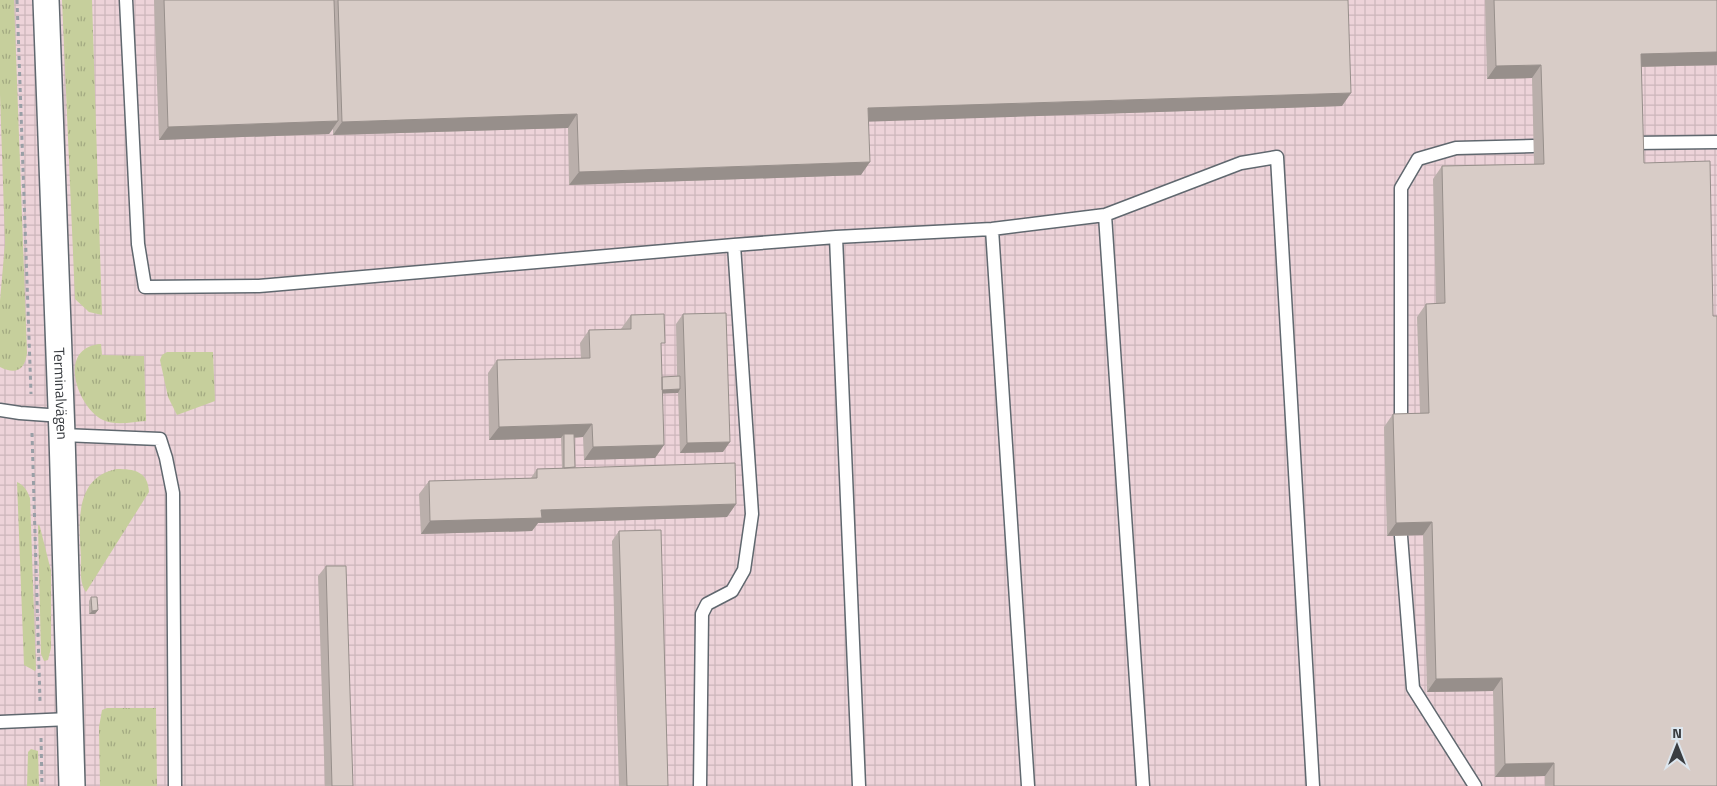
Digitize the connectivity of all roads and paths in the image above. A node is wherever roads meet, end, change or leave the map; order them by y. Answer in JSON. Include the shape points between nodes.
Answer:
{"nodes":[{"id":1,"x":46,"y":0,"type":"edge"},
{"id":2,"x":126,"y":0,"type":"edge"},
{"id":3,"x":1717,"y":142,"type":"edge"},
{"id":4,"x":1633,"y":144,"type":"edge"},
{"id":5,"x":1533,"y":146,"type":"dead end"},
{"id":6,"x":1105,"y":215,"type":"junction"},
{"id":7,"x":992,"y":229,"type":"junction"},
{"id":8,"x":836,"y":237,"type":"junction"},
{"id":9,"x":734,"y":245,"type":"junction"},
{"id":10,"x":0,"y":410,"type":"edge"},
{"id":11,"x":1401,"y":414,"type":"edge"},
{"id":12,"x":62,"y":426,"type":"junction"},
{"id":13,"x":1401,"y":536,"type":"edge"},
{"id":14,"x":70,"y":719,"type":"junction"},
{"id":15,"x":0,"y":722,"type":"edge"},
{"id":16,"x":72,"y":786,"type":"edge"},
{"id":17,"x":175,"y":786,"type":"edge"},
{"id":18,"x":700,"y":786,"type":"edge"},
{"id":19,"x":859,"y":786,"type":"edge"},
{"id":20,"x":1028,"y":786,"type":"edge"},
{"id":21,"x":1143,"y":786,"type":"edge"},
{"id":22,"x":1314,"y":786,"type":"edge"},
{"id":23,"x":1475,"y":786,"type":"edge"}],
"edges":[{"from":1,"to":12,"type":"street","name":"Terminalvägen"},
{"from":2,"to":9,"type":"lane","via":[[138,244],[145,287],[260,286]]},
{"from":3,"to":4,"type":"lane"},
{"from":5,"to":11,"type":"lane","via":[[1456,148],[1418,159],[1402,188]]},
{"from":6,"to":7,"type":"lane"},
{"from":6,"to":21,"type":"lane"},
{"from":6,"to":22,"type":"lane","via":[[1241,163],[1277,157]]},
{"from":7,"to":8,"type":"lane"},
{"from":7,"to":20,"type":"lane"},
{"from":8,"to":9,"type":"lane"},
{"from":8,"to":19,"type":"lane"},
{"from":9,"to":18,"type":"lane","via":[[752,514],[744,570],[732,591],[707,604],[702,614]]},
{"from":10,"to":12,"type":"lane"},
{"from":12,"to":14,"type":"street","name":"Terminalvägen"},
{"from":12,"to":17,"type":"lane","via":[[160,439],[166,458],[173,493]]},
{"from":13,"to":23,"type":"lane","via":[[1413,688]]},
{"from":14,"to":15,"type":"lane"},
{"from":14,"to":16,"type":"street","name":"Terminalvägen"}]}
